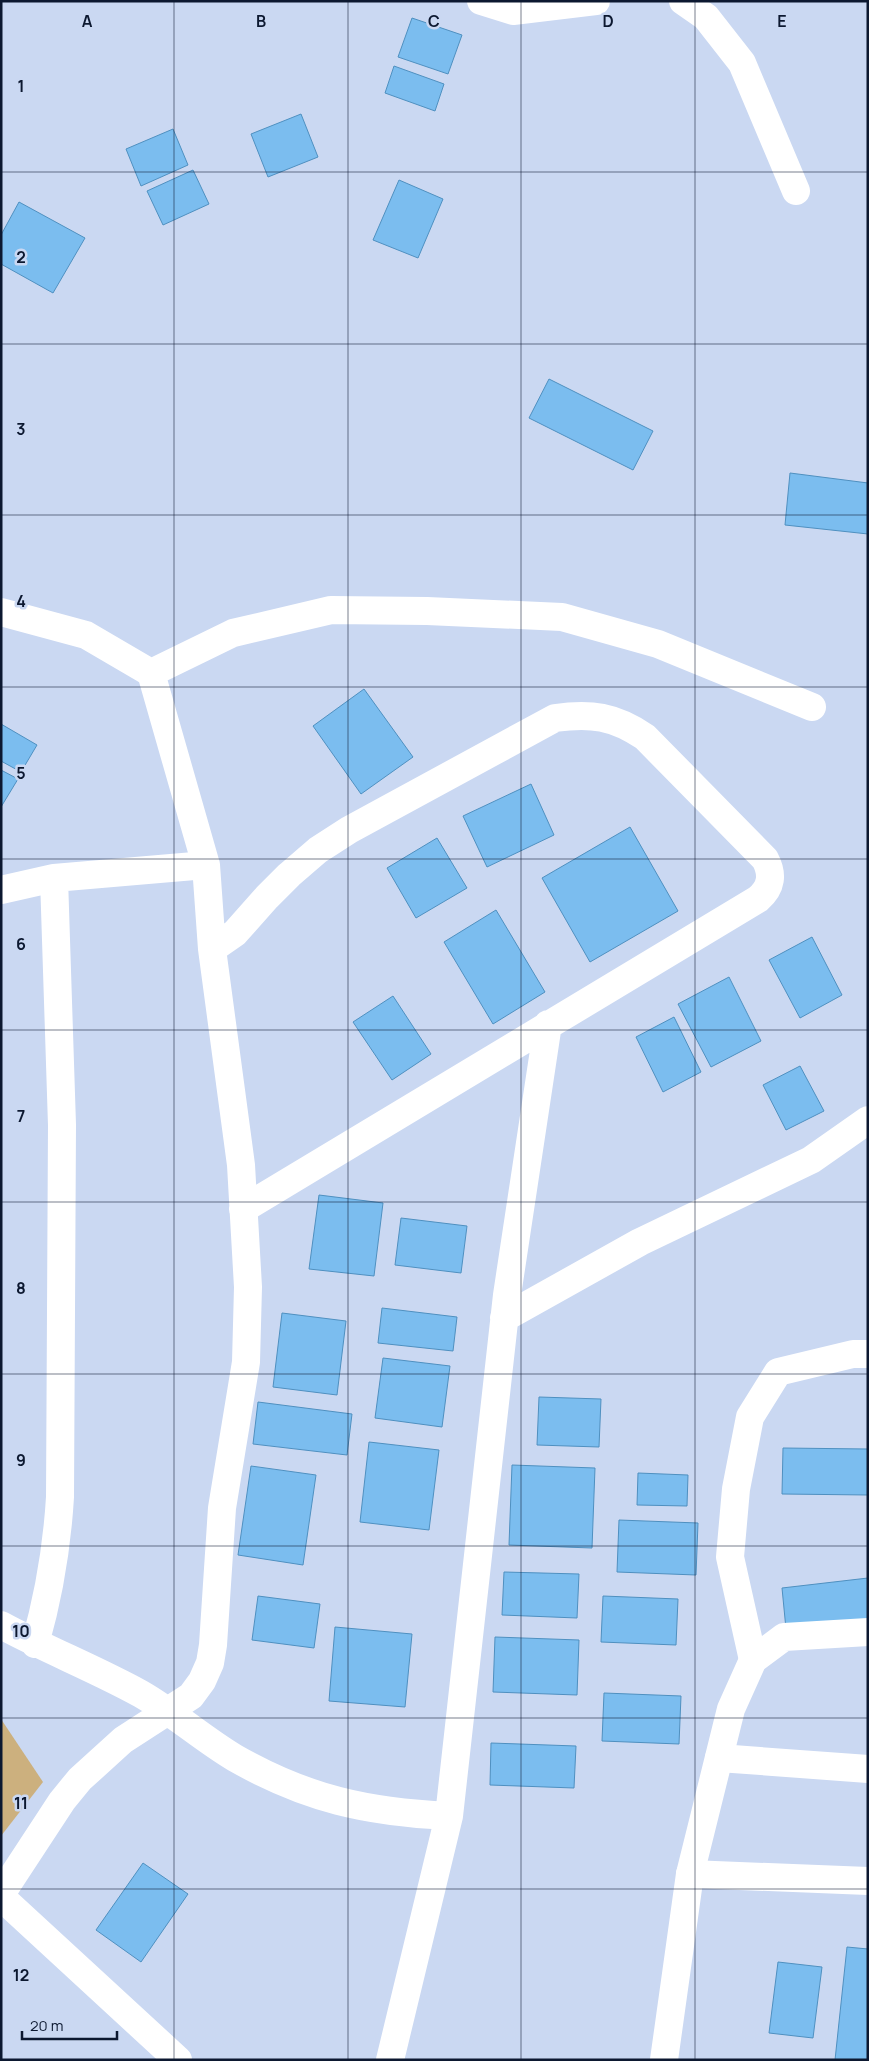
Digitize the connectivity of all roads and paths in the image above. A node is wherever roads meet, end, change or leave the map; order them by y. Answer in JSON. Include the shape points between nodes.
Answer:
{"nodes":[{"id":1,"x":481,"y":1,"type":"edge"},
{"id":2,"x":596,"y":1,"type":"edge"},
{"id":3,"x":683,"y":1,"type":"edge"},
{"id":4,"x":796,"y":191,"type":"dead end"},
{"id":5,"x":1,"y":612,"type":"edge"},
{"id":6,"x":151,"y":673,"type":"junction"},
{"id":7,"x":812,"y":707,"type":"dead end"},
{"id":8,"x":206,"y":865,"type":"junction"},
{"id":9,"x":54,"y":878,"type":"junction"},
{"id":10,"x":1,"y":890,"type":"edge"},
{"id":11,"x":212,"y":948,"type":"junction"},
{"id":12,"x":548,"y":1024,"type":"junction"},
{"id":13,"x":868,"y":1120,"type":"edge"},
{"id":14,"x":243,"y":1208,"type":"junction"},
{"id":15,"x":504,"y":1318,"type":"junction"},
{"id":16,"x":868,"y":1354,"type":"edge"},
{"id":17,"x":1,"y":1625,"type":"edge"},
{"id":18,"x":868,"y":1632,"type":"edge"},
{"id":19,"x":35,"y":1644,"type":"junction"},
{"id":20,"x":753,"y":1660,"type":"junction"},
{"id":21,"x":170,"y":1711,"type":"junction"},
{"id":22,"x":719,"y":1758,"type":"junction"},
{"id":23,"x":868,"y":1769,"type":"edge"},
{"id":24,"x":449,"y":1816,"type":"junction"},
{"id":25,"x":690,"y":1874,"type":"junction"},
{"id":26,"x":868,"y":1881,"type":"edge"},
{"id":27,"x":1,"y":1896,"type":"edge"},
{"id":28,"x":178,"y":2060,"type":"edge"},
{"id":29,"x":390,"y":2060,"type":"edge"},
{"id":30,"x":664,"y":2060,"type":"edge"}],
"edges":[{"from":1,"to":2,"type":"street","via":[[513,11]]},
{"from":3,"to":4,"type":"street","via":[[706,17],[742,63]]},
{"from":5,"to":6,"type":"street","via":[[86,635]]},
{"from":6,"to":7,"type":"street","via":[[233,633],[331,610],[543,616],[562,618],[658,644]]},
{"from":6,"to":8,"type":"street"},
{"from":8,"to":9,"type":"street"},
{"from":8,"to":11,"type":"street"},
{"from":9,"to":10,"type":"street"},
{"from":9,"to":19,"type":"street","via":[[62,1126],[60,1497],[58,1538]]},
{"from":11,"to":12,"type":"street","via":[[235,933],[289,875],[318,850],[349,830],[555,718],[597,716],[630,727],[645,737],[765,859],[771,877],[765,893],[758,899]]},
{"from":11,"to":14,"type":"street"},
{"from":12,"to":14,"type":"street"},
{"from":12,"to":15,"type":"street"},
{"from":13,"to":15,"type":"street","via":[[811,1160],[640,1242]]},
{"from":14,"to":21,"type":"street","via":[[248,1287],[246,1362],[222,1508],[213,1645],[202,1681],[191,1696]]},
{"from":15,"to":24,"type":"street"},
{"from":16,"to":20,"type":"street","via":[[853,1354],[778,1372],[750,1417],[736,1489],[730,1557]]},
{"from":17,"to":19,"type":"street"},
{"from":18,"to":20,"type":"street","via":[[784,1637]]},
{"from":19,"to":21,"type":"street"},
{"from":20,"to":22,"type":"street","via":[[731,1709]]},
{"from":21,"to":24,"type":"street","via":[[234,1757],[287,1784],[365,1808],[401,1814]]},
{"from":21,"to":27,"type":"street","via":[[123,1740],[80,1779],[62,1801]]},
{"from":22,"to":23,"type":"street"},
{"from":22,"to":25,"type":"street"},
{"from":24,"to":29,"type":"street"},
{"from":25,"to":26,"type":"street"},
{"from":25,"to":30,"type":"street"},
{"from":27,"to":28,"type":"street"}]}
